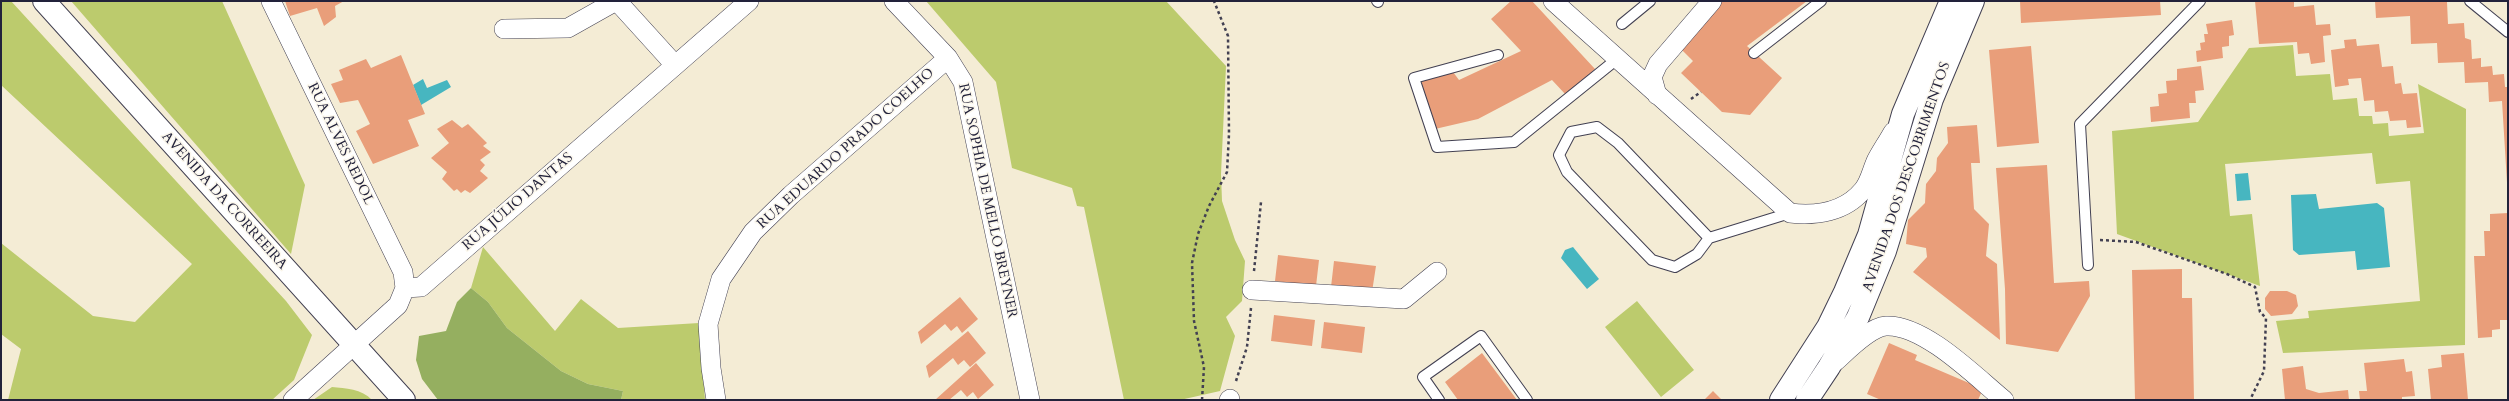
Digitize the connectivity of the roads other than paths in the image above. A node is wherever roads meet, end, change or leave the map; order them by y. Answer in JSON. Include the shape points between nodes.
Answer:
{"nodes":[{"id":1,"x":28,"y":1,"type":"edge"},
{"id":2,"x":44,"y":1,"type":"edge"},
{"id":3,"x":271,"y":1,"type":"edge"},
{"id":4,"x":616,"y":1,"type":"edge"},
{"id":5,"x":749,"y":1,"type":"edge"},
{"id":6,"x":894,"y":1,"type":"edge"},
{"id":7,"x":1553,"y":1,"type":"edge"},
{"id":8,"x":1650,"y":1,"type":"edge"},
{"id":9,"x":1712,"y":1,"type":"edge"},
{"id":10,"x":1821,"y":1,"type":"edge"},
{"id":11,"x":1951,"y":1,"type":"edge"},
{"id":12,"x":1974,"y":1,"type":"edge"},
{"id":13,"x":2200,"y":1,"type":"edge"},
{"id":14,"x":2470,"y":1,"type":"edge"},
{"id":15,"x":1622,"y":24,"type":"dead end"},
{"id":16,"x":504,"y":29,"type":"dead end"},
{"id":17,"x":2508,"y":32,"type":"edge"},
{"id":18,"x":1754,"y":53,"type":"dead end"},
{"id":19,"x":1498,"y":55,"type":"dead end"},
{"id":20,"x":948,"y":58,"type":"junction"},
{"id":21,"x":1617,"y":59,"type":"junction"},
{"id":22,"x":675,"y":65,"type":"junction"},
{"id":23,"x":1657,"y":95,"type":"junction"},
{"id":24,"x":1903,"y":114,"type":"junction"},
{"id":25,"x":1790,"y":213,"type":"junction"},
{"id":26,"x":1709,"y":238,"type":"junction"},
{"id":27,"x":2088,"y":264,"type":"dead end"},
{"id":28,"x":1437,"y":272,"type":"dead end"},
{"id":29,"x":405,"y":288,"type":"junction"},
{"id":30,"x":1252,"y":290,"type":"dead end"},
{"id":31,"x":350,"y":350,"type":"junction"},
{"id":32,"x":1830,"y":367,"type":"junction"},
{"id":33,"x":1811,"y":398,"type":"edge"},
{"id":34,"x":293,"y":400,"type":"edge"},
{"id":35,"x":386,"y":400,"type":"edge"},
{"id":36,"x":404,"y":400,"type":"edge"},
{"id":37,"x":716,"y":400,"type":"edge"},
{"id":38,"x":1030,"y":400,"type":"edge"},
{"id":39,"x":1439,"y":400,"type":"edge"},
{"id":40,"x":1527,"y":400,"type":"edge"},
{"id":41,"x":1781,"y":400,"type":"edge"},
{"id":42,"x":2004,"y":400,"type":"edge"}],
"edges":[{"from":1,"to":31,"type":"main road","name":"AVENIDA DA CORREEIRA"},
{"from":2,"to":31,"type":"main road","name":"AVENIDA DA CORREEIRA"},
{"from":3,"to":29,"type":"street","name":"RUA ALVES REDOL","via":[[402,272]]},
{"from":4,"to":16,"type":"street","via":[[568,28]]},
{"from":4,"to":22,"type":"street"},
{"from":5,"to":22,"type":"street","name":"RUA JÚLIO DANTAS"},
{"from":6,"to":20,"type":"street","name":"RUA SOPHIA DE MELLO BREYNER"},
{"from":7,"to":21,"type":"street"},
{"from":8,"to":15,"type":"lane"},
{"from":9,"to":23,"type":"street","via":[[1658,64],[1652,77]]},
{"from":10,"to":18,"type":"lane"},
{"from":11,"to":24,"type":"main road","name":"AVENIDA DOS DESCOBRIMENTOS"},
{"from":12,"to":32,"type":"main road","name":"AVENIDA DOS DESCOBRIMENTOS","via":[[1932,99],[1885,251],[1858,317]]},
{"from":13,"to":27,"type":"lane","via":[[2080,124]]},
{"from":14,"to":17,"type":"lane"},
{"from":19,"to":21,"type":"lane","via":[[1414,78],[1437,147],[1514,142]]},
{"from":20,"to":37,"type":"street","name":"RUA EDUARDO PRADO COELHO","via":[[759,226],[720,279],[708,324]]},
{"from":20,"to":38,"type":"street","name":"RUA SOPHIA DE MELLO BREYNER","via":[[963,82]]},
{"from":21,"to":23,"type":"street"},
{"from":22,"to":29,"type":"street","name":"RUA JÚLIO DANTAS","via":[[421,287]]},
{"from":23,"to":25,"type":"street"},
{"from":24,"to":25,"type":"street","via":[[1864,189],[1852,200],[1824,212],[1807,215]]},
{"from":24,"to":41,"type":"main road","name":"AVENIDA DOS DESCOBRIMENTOS","via":[[1869,234],[1845,292],[1828,327]]},
{"from":25,"to":26,"type":"lane"},
{"from":26,"to":26,"type":"lane","via":[[1618,143],[1597,127],[1571,132],[1560,155],[1567,172],[1652,260],[1675,267],[1697,254]]},
{"from":28,"to":30,"type":"street","via":[[1404,299]]},
{"from":29,"to":31,"type":"street","via":[[398,305]]},
{"from":31,"to":34,"type":"street"},
{"from":31,"to":35,"type":"main road","name":"AVENIDA DA CORREEIRA"},
{"from":31,"to":36,"type":"main road","name":"AVENIDA DA CORREEIRA"},
{"from":32,"to":33,"type":"main road","name":"AVENIDA DOS DESCOBRIMENTOS"},
{"from":32,"to":42,"type":"street","via":[[1865,336],[1885,326],[1904,328],[1929,340]]},
{"from":39,"to":40,"type":"lane","via":[[1423,377],[1481,336]]}]}
